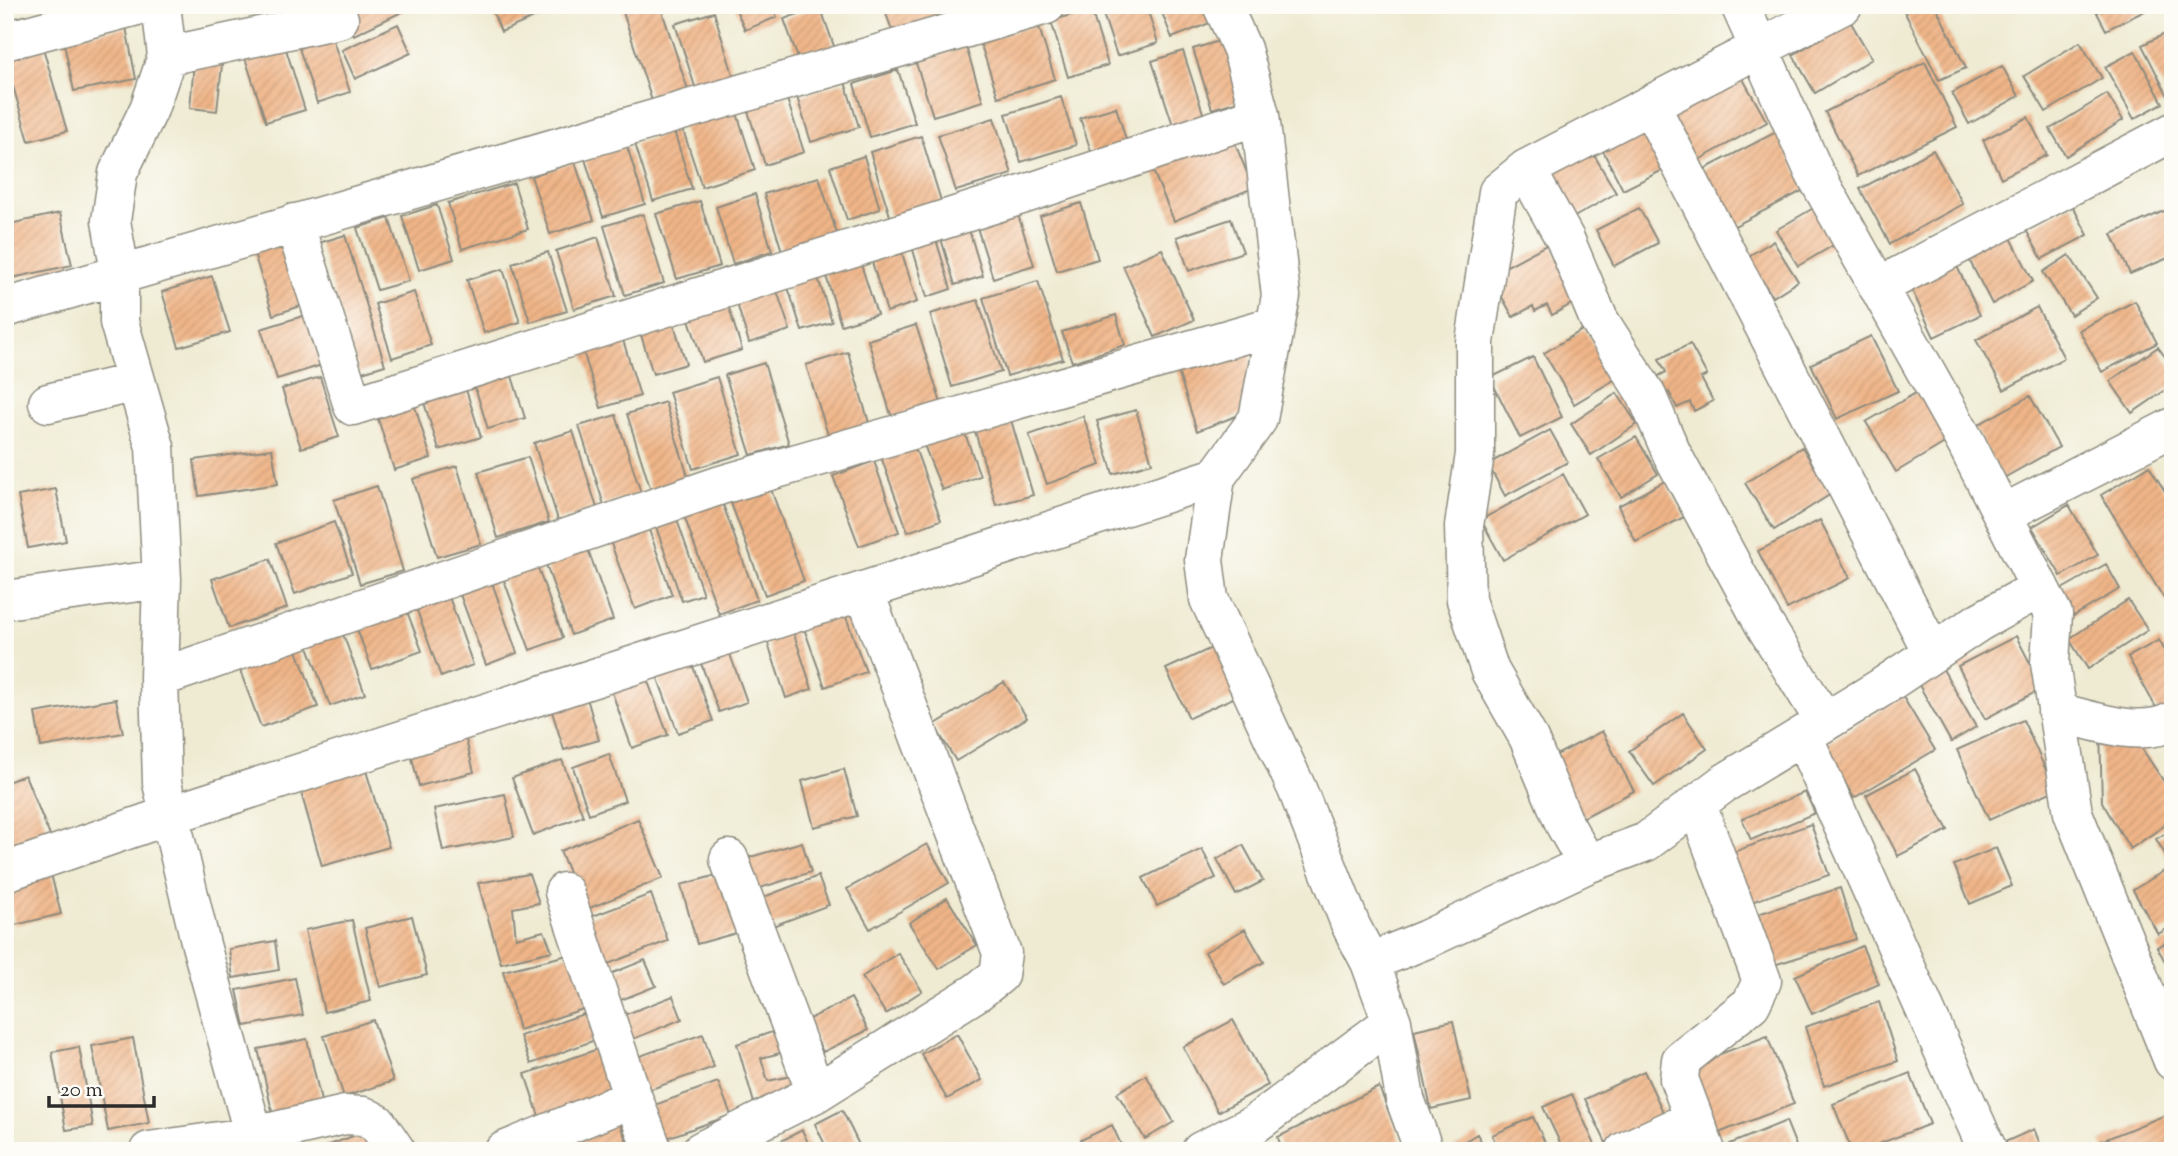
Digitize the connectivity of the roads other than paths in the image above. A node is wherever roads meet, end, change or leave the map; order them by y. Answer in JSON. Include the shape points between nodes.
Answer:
{"nodes":[{"id":1,"x":141,"y":5,"type":"edge"},
{"id":2,"x":161,"y":5,"type":"edge"},
{"id":3,"x":1046,"y":5,"type":"edge"},
{"id":4,"x":1222,"y":5,"type":"edge"},
{"id":5,"x":1740,"y":5,"type":"edge"},
{"id":6,"x":1843,"y":5,"type":"edge"},
{"id":7,"x":339,"y":19,"type":"dead end"},
{"id":8,"x":5,"y":41,"type":"edge"},
{"id":9,"x":1760,"y":48,"type":"junction"},
{"id":10,"x":167,"y":56,"type":"junction"},
{"id":11,"x":1650,"y":105,"type":"junction"},
{"id":12,"x":1260,"y":115,"type":"junction"},
{"id":13,"x":2173,"y":132,"type":"edge"},
{"id":14,"x":1526,"y":169,"type":"junction"},
{"id":15,"x":294,"y":223,"type":"junction"},
{"id":16,"x":120,"y":276,"type":"junction"},
{"id":17,"x":1878,"y":287,"type":"junction"},
{"id":18,"x":5,"y":308,"type":"edge"},
{"id":19,"x":1273,"y":326,"type":"junction"},
{"id":20,"x":136,"y":382,"type":"junction"},
{"id":21,"x":48,"y":404,"type":"dead end"},
{"id":22,"x":2173,"y":427,"type":"edge"},
{"id":23,"x":1216,"y":477,"type":"junction"},
{"id":24,"x":2003,"y":514,"type":"junction"},
{"id":25,"x":162,"y":579,"type":"junction"},
{"id":26,"x":2040,"y":588,"type":"junction"},
{"id":27,"x":864,"y":591,"type":"junction"},
{"id":28,"x":5,"y":600,"type":"edge"},
{"id":29,"x":1932,"y":652,"type":"junction"},
{"id":30,"x":159,"y":678,"type":"junction"},
{"id":31,"x":2057,"y":712,"type":"junction"},
{"id":32,"x":2173,"y":721,"type":"edge"},
{"id":33,"x":1814,"y":729,"type":"junction"},
{"id":34,"x":1696,"y":804,"type":"junction"},
{"id":35,"x":170,"y":815,"type":"junction"},
{"id":36,"x":729,"y":859,"type":"dead end"},
{"id":37,"x":1587,"y":864,"type":"junction"},
{"id":38,"x":5,"y":872,"type":"edge"},
{"id":39,"x":564,"y":892,"type":"dead end"},
{"id":40,"x":1370,"y":962,"type":"junction"},
{"id":41,"x":1392,"y":1022,"type":"junction"},
{"id":42,"x":2172,"y":1056,"type":"edge"},
{"id":43,"x":816,"y":1093,"type":"junction"},
{"id":44,"x":633,"y":1098,"type":"junction"},
{"id":45,"x":1699,"y":1135,"type":"edge"},
{"id":46,"x":256,"y":1143,"type":"edge"},
{"id":47,"x":149,"y":1151,"type":"edge"},
{"id":48,"x":396,"y":1151,"type":"edge"},
{"id":49,"x":504,"y":1151,"type":"edge"},
{"id":50,"x":653,"y":1151,"type":"edge"},
{"id":51,"x":701,"y":1151,"type":"edge"},
{"id":52,"x":1201,"y":1151,"type":"edge"},
{"id":53,"x":1424,"y":1151,"type":"edge"},
{"id":54,"x":1625,"y":1151,"type":"edge"},
{"id":55,"x":1988,"y":1151,"type":"edge"}],
"edges":[{"from":1,"to":8,"type":"street"},
{"from":2,"to":10,"type":"street"},
{"from":3,"to":15,"type":"street"},
{"from":4,"to":12,"type":"street","via":[[1242,49]]},
{"from":5,"to":9,"type":"street"},
{"from":6,"to":9,"type":"street"},
{"from":7,"to":10,"type":"street"},
{"from":9,"to":11,"type":"street"},
{"from":9,"to":17,"type":"street","via":[[1814,172]]},
{"from":10,"to":16,"type":"street","via":[[149,109],[118,173],[111,221]]},
{"from":11,"to":14,"type":"street"},
{"from":11,"to":29,"type":"street"},
{"from":12,"to":15,"type":"street","via":[[353,406]]},
{"from":12,"to":19,"type":"street","via":[[1281,296]]},
{"from":13,"to":17,"type":"street"},
{"from":14,"to":33,"type":"street","via":[[1565,239],[1599,320],[1646,394],[1672,454],[1764,624]]},
{"from":14,"to":37,"type":"street","via":[[1498,192],[1475,342],[1475,454],[1464,526],[1466,600],[1490,671],[1528,737],[1565,825]]},
{"from":15,"to":16,"type":"street"},
{"from":16,"to":18,"type":"street"},
{"from":16,"to":20,"type":"street","via":[[119,321]]},
{"from":17,"to":24,"type":"street"},
{"from":19,"to":23,"type":"street","via":[[1258,419]]},
{"from":19,"to":30,"type":"street","via":[[721,485]]},
{"from":20,"to":21,"type":"street"},
{"from":20,"to":25,"type":"street","via":[[155,447]]},
{"from":22,"to":24,"type":"street"},
{"from":23,"to":27,"type":"street"},
{"from":23,"to":40,"type":"street","via":[[1204,560],[1209,598]]},
{"from":24,"to":26,"type":"street"},
{"from":25,"to":28,"type":"street"},
{"from":25,"to":30,"type":"street"},
{"from":26,"to":29,"type":"street"},
{"from":26,"to":31,"type":"street","via":[[2053,614],[2050,663]]},
{"from":27,"to":35,"type":"street"},
{"from":27,"to":43,"type":"street","via":[[1002,953],[999,975],[977,992]]},
{"from":29,"to":33,"type":"street"},
{"from":30,"to":35,"type":"street","via":[[162,783]]},
{"from":31,"to":32,"type":"street","via":[[2131,728],[2152,729]]},
{"from":31,"to":42,"type":"street","via":[[2073,813]]},
{"from":33,"to":34,"type":"street"},
{"from":33,"to":55,"type":"street"},
{"from":34,"to":37,"type":"street","via":[[1646,842]]},
{"from":34,"to":45,"type":"street","via":[[1762,981],[1751,1004],[1681,1060],[1679,1079]]},
{"from":35,"to":38,"type":"street"},
{"from":35,"to":46,"type":"street"},
{"from":36,"to":43,"type":"street"},
{"from":37,"to":40,"type":"street"},
{"from":39,"to":44,"type":"street"},
{"from":40,"to":41,"type":"street"},
{"from":41,"to":52,"type":"street","via":[[1255,1124]]},
{"from":41,"to":53,"type":"street","via":[[1405,1099]]},
{"from":43,"to":51,"type":"street"},
{"from":44,"to":49,"type":"street"},
{"from":44,"to":50,"type":"street"},
{"from":45,"to":54,"type":"street"},
{"from":46,"to":47,"type":"street"},
{"from":46,"to":48,"type":"street","via":[[345,1115],[364,1116],[377,1123]]}]}
